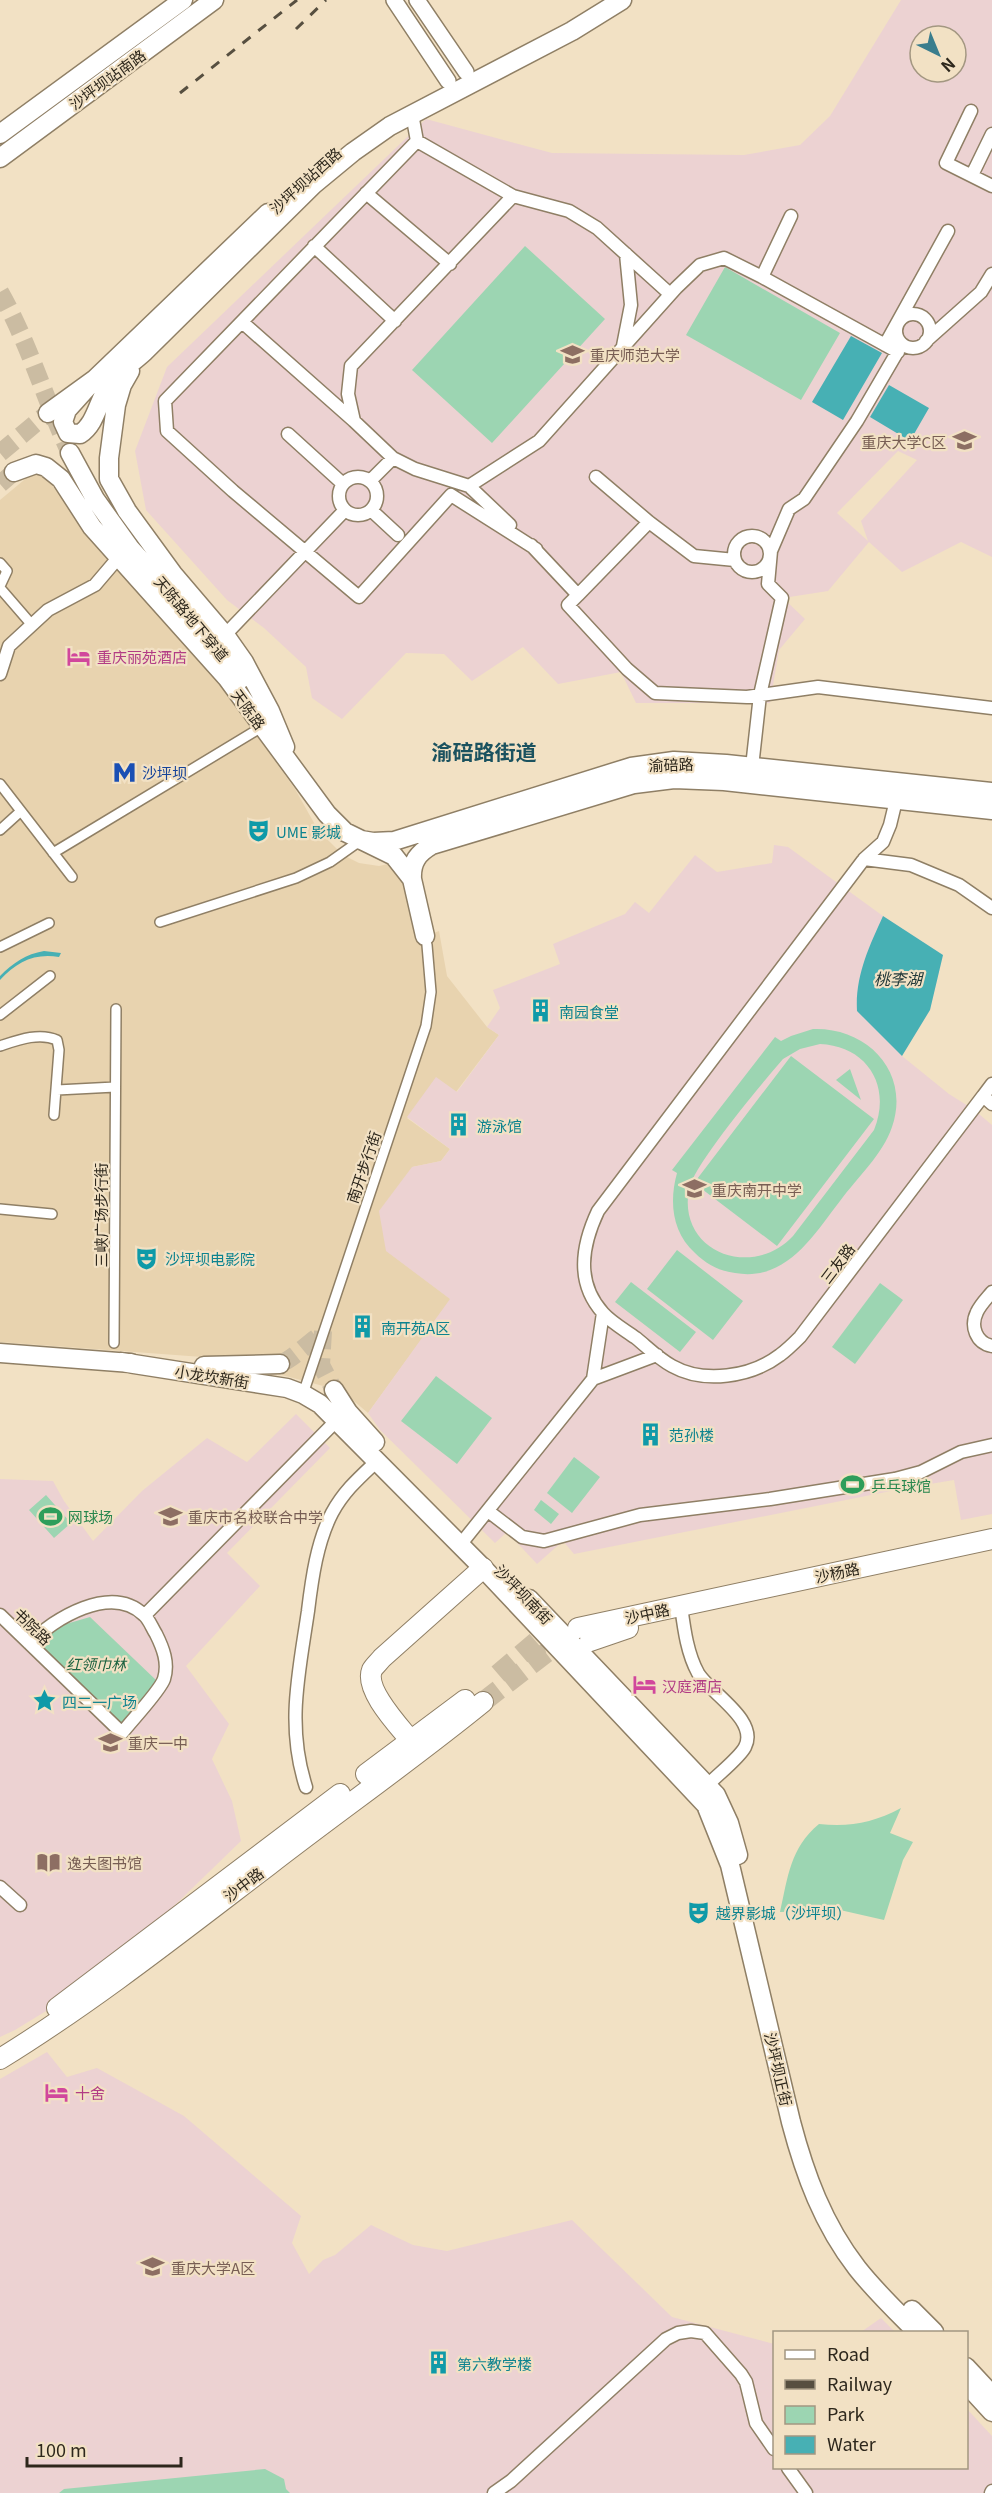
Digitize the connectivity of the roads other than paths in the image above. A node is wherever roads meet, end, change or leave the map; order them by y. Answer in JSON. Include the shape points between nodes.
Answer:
{"nodes":[{"id":1,"x":183,"y":0,"type":"edge"},
{"id":2,"x":214,"y":0,"type":"edge"},
{"id":3,"x":394,"y":0,"type":"edge"},
{"id":4,"x":417,"y":0,"type":"edge"},
{"id":5,"x":600,"y":0,"type":"edge"},
{"id":6,"x":622,"y":0,"type":"edge"},
{"id":7,"x":466,"y":72,"type":"junction"},
{"id":8,"x":448,"y":81,"type":"junction"},
{"id":9,"x":35,"y":107,"type":"junction"},
{"id":10,"x":971,"y":111,"type":"dead end"},
{"id":11,"x":412,"y":114,"type":"junction"},
{"id":12,"x":0,"y":129,"type":"edge"},
{"id":13,"x":0,"y":134,"type":"edge"},
{"id":14,"x":992,"y":134,"type":"edge"},
{"id":15,"x":417,"y":141,"type":"junction"},
{"id":16,"x":0,"y":158,"type":"edge"},
{"id":17,"x":972,"y":175,"type":"junction"},
{"id":18,"x":992,"y":186,"type":"edge"},
{"id":19,"x":366,"y":193,"type":"junction"},
{"id":20,"x":513,"y":196,"type":"junction"},
{"id":21,"x":791,"y":216,"type":"dead end"},
{"id":22,"x":948,"y":231,"type":"dead end"},
{"id":23,"x":314,"y":246,"type":"junction"},
{"id":24,"x":626,"y":254,"type":"junction"},
{"id":25,"x":450,"y":264,"type":"junction"},
{"id":26,"x":992,"y":274,"type":"edge"},
{"id":27,"x":762,"y":277,"type":"junction"},
{"id":28,"x":670,"y":294,"type":"junction"},
{"id":29,"x":395,"y":321,"type":"junction"},
{"id":30,"x":242,"y":322,"type":"junction"},
{"id":31,"x":897,"y":324,"type":"junction"},
{"id":32,"x":925,"y":342,"type":"junction"},
{"id":33,"x":885,"y":345,"type":"junction"},
{"id":34,"x":623,"y":347,"type":"junction"},
{"id":35,"x":900,"y":348,"type":"junction"},
{"id":36,"x":144,"y":352,"type":"junction"},
{"id":37,"x":95,"y":379,"type":"junction"},
{"id":38,"x":48,"y":413,"type":"tunnel mouth"},
{"id":39,"x":354,"y":422,"type":"junction"},
{"id":40,"x":288,"y":434,"type":"dead end"},
{"id":41,"x":70,"y":453,"type":"tunnel mouth"},
{"id":42,"x":393,"y":458,"type":"junction"},
{"id":43,"x":14,"y":472,"type":"tunnel mouth"},
{"id":44,"x":596,"y":477,"type":"dead end"},
{"id":45,"x":370,"y":481,"type":"junction"},
{"id":46,"x":343,"y":484,"type":"junction"},
{"id":47,"x":469,"y":486,"type":"junction"},
{"id":48,"x":345,"y":510,"type":"junction"},
{"id":49,"x":371,"y":510,"type":"junction"},
{"id":50,"x":649,"y":522,"type":"junction"},
{"id":51,"x":398,"y":534,"type":"dead end"},
{"id":52,"x":536,"y":549,"type":"junction"},
{"id":53,"x":771,"y":551,"type":"junction"},
{"id":54,"x":305,"y":553,"type":"junction"},
{"id":55,"x":118,"y":558,"type":"junction"},
{"id":56,"x":735,"y":560,"type":"junction"},
{"id":57,"x":0,"y":563,"type":"edge"},
{"id":58,"x":0,"y":587,"type":"edge"},
{"id":59,"x":579,"y":595,"type":"junction"},
{"id":60,"x":32,"y":625,"type":"junction"},
{"id":61,"x":225,"y":635,"type":"junction"},
{"id":62,"x":0,"y":674,"type":"edge"},
{"id":63,"x":760,"y":695,"type":"junction"},
{"id":64,"x":992,"y":708,"type":"edge"},
{"id":65,"x":262,"y":727,"type":"junction"},
{"id":66,"x":752,"y":767,"type":"junction"},
{"id":67,"x":898,"y":782,"type":"junction"},
{"id":68,"x":0,"y":784,"type":"edge"},
{"id":69,"x":306,"y":789,"type":"junction"},
{"id":70,"x":992,"y":792,"type":"edge"},
{"id":71,"x":897,"y":801,"type":"junction"},
{"id":72,"x":992,"y":810,"type":"edge"},
{"id":73,"x":21,"y":811,"type":"junction"},
{"id":74,"x":0,"y":830,"type":"edge"},
{"id":75,"x":361,"y":840,"type":"junction"},
{"id":76,"x":53,"y":853,"type":"junction"},
{"id":77,"x":864,"y":859,"type":"junction"},
{"id":78,"x":72,"y":877,"type":"dead end"},
{"id":79,"x":412,"y":879,"type":"junction"},
{"id":80,"x":992,"y":908,"type":"edge"},
{"id":81,"x":160,"y":922,"type":"dead end"},
{"id":82,"x":49,"y":923,"type":"dead end"},
{"id":83,"x":426,"y":941,"type":"joint"},
{"id":84,"x":0,"y":947,"type":"edge"},
{"id":85,"x":50,"y":976,"type":"dead end"},
{"id":86,"x":116,"y":1009,"type":"dead end"},
{"id":87,"x":0,"y":1016,"type":"edge"},
{"id":88,"x":0,"y":1046,"type":"edge"},
{"id":89,"x":992,"y":1084,"type":"edge"},
{"id":90,"x":116,"y":1087,"type":"junction"},
{"id":91,"x":57,"y":1090,"type":"junction"},
{"id":92,"x":988,"y":1100,"type":"edge"},
{"id":93,"x":54,"y":1115,"type":"dead end"},
{"id":94,"x":0,"y":1209,"type":"edge"},
{"id":95,"x":52,"y":1214,"type":"dead end"},
{"id":96,"x":992,"y":1292,"type":"edge"},
{"id":97,"x":603,"y":1313,"type":"junction"},
{"id":98,"x":114,"y":1343,"type":"dead end"},
{"id":99,"x":992,"y":1346,"type":"edge"},
{"id":100,"x":0,"y":1353,"type":"edge"},
{"id":101,"x":657,"y":1355,"type":"junction"},
{"id":102,"x":121,"y":1362,"type":"junction"},
{"id":103,"x":280,"y":1364,"type":"tunnel mouth"},
{"id":104,"x":593,"y":1379,"type":"junction"},
{"id":105,"x":334,"y":1390,"type":"tunnel mouth"},
{"id":106,"x":303,"y":1394,"type":"junction"},
{"id":107,"x":337,"y":1420,"type":"junction"},
{"id":108,"x":992,"y":1445,"type":"edge"},
{"id":109,"x":377,"y":1461,"type":"junction"},
{"id":110,"x":488,"y":1511,"type":"junction"},
{"id":111,"x":992,"y":1539,"type":"edge"},
{"id":112,"x":464,"y":1540,"type":"junction"},
{"id":113,"x":992,"y":1552,"type":"edge"},
{"id":114,"x":483,"y":1568,"type":"junction"},
{"id":115,"x":682,"y":1611,"type":"junction"},
{"id":116,"x":0,"y":1615,"type":"edge"},
{"id":117,"x":145,"y":1615,"type":"junction"},
{"id":118,"x":584,"y":1635,"type":"tunnel mouth"},
{"id":119,"x":29,"y":1643,"type":"junction"},
{"id":120,"x":411,"y":1741,"type":"junction"},
{"id":121,"x":306,"y":1788,"type":"dead end"},
{"id":122,"x":702,"y":1790,"type":"junction"},
{"id":123,"x":0,"y":1887,"type":"edge"},
{"id":124,"x":20,"y":1905,"type":"dead end"},
{"id":125,"x":0,"y":2045,"type":"edge"},
{"id":126,"x":0,"y":2059,"type":"edge"},
{"id":127,"x":916,"y":2331,"type":"edge"},
{"id":128,"x":933,"y":2331,"type":"edge"},
{"id":129,"x":968,"y":2369,"type":"edge"},
{"id":130,"x":968,"y":2387,"type":"edge"},
{"id":131,"x":992,"y":2395,"type":"edge"},
{"id":132,"x":992,"y":2412,"type":"edge"},
{"id":133,"x":773,"y":2448,"type":"edge"},
{"id":134,"x":789,"y":2469,"type":"edge"},
{"id":135,"x":494,"y":2493,"type":"edge"},
{"id":136,"x":806,"y":2493,"type":"edge"}],
"edges":[{"from":1,"to":9,"type":"main road","name":"沙坪坝站南路"},
{"from":2,"to":16,"type":"main road","name":"沙坪坝站南路"},
{"from":3,"to":8,"type":"street"},
{"from":4,"to":7,"type":"street"},
{"from":5,"to":7,"type":"main road","name":"沙坪坝站西路"},
{"from":6,"to":11,"type":"main road","name":"沙坪坝站西路","via":[[572,31]]},
{"from":7,"to":8,"type":"main road","name":"沙坪坝站西路"},
{"from":8,"to":37,"type":"main road","name":"沙坪坝站西路","via":[[326,158]]},
{"from":9,"to":12,"type":"main road"},
{"from":9,"to":13,"type":"main road","name":"沙坪坝站南路"},
{"from":10,"to":17,"type":"street","via":[[946,163]]},
{"from":11,"to":15,"type":"street"},
{"from":11,"to":36,"type":"main road","name":"沙坪坝站西路","via":[[333,167]]},
{"from":14,"to":17,"type":"street"},
{"from":15,"to":19,"type":"street"},
{"from":15,"to":20,"type":"street"},
{"from":17,"to":18,"type":"street"},
{"from":19,"to":23,"type":"street"},
{"from":19,"to":25,"type":"street"},
{"from":20,"to":24,"type":"street","via":[[569,212],[597,228]]},
{"from":20,"to":25,"type":"street"},
{"from":21,"to":27,"type":"street"},
{"from":22,"to":31,"type":"street"},
{"from":23,"to":29,"type":"street"},
{"from":23,"to":30,"type":"street"},
{"from":24,"to":28,"type":"street"},
{"from":24,"to":34,"type":"street","via":[[631,305]]},
{"from":25,"to":29,"type":"street"},
{"from":26,"to":32,"type":"street","via":[[981,292]]},
{"from":27,"to":28,"type":"street","via":[[724,258],[700,265]]},
{"from":27,"to":33,"type":"street"},
{"from":28,"to":34,"type":"street"},
{"from":29,"to":39,"type":"street","via":[[351,366],[348,394]]},
{"from":30,"to":39,"type":"street"},
{"from":30,"to":54,"type":"street","via":[[165,401],[168,431]]},
{"from":31,"to":32,"type":"street","via":[[909,314],[924,318],[930,332]]},
{"from":31,"to":33,"type":"street"},
{"from":31,"to":35,"type":"street"},
{"from":32,"to":35,"type":"street"},
{"from":33,"to":35,"type":"street"},
{"from":34,"to":47,"type":"street","via":[[539,441]]},
{"from":35,"to":53,"type":"street","via":[[804,499],[789,509]]},
{"from":36,"to":37,"type":"main road","via":[[109,385],[88,427],[80,434],[68,433],[63,422],[67,410]]},
{"from":36,"to":61,"type":"main road","via":[[128,374],[116,405],[109,479],[173,574]]},
{"from":37,"to":38,"type":"main road","name":"沙坪坝站西路"},
{"from":39,"to":42,"type":"street"},
{"from":40,"to":46,"type":"street"},
{"from":41,"to":69,"type":"main road","name":"天陈路地下穿道","via":[[95,500],[130,548],[236,671]]},
{"from":42,"to":45,"type":"street"},
{"from":42,"to":47,"type":"street"},
{"from":43,"to":55,"type":"main road","name":"天陈路","via":[[36,464],[61,479]]},
{"from":44,"to":50,"type":"street"},
{"from":45,"to":46,"type":"street","via":[[351,478]]},
{"from":45,"to":49,"type":"street","via":[[377,501]]},
{"from":46,"to":48,"type":"street","via":[[339,493]]},
{"from":47,"to":52,"type":"street"},
{"from":48,"to":49,"type":"street","via":[[358,516]]},
{"from":48,"to":54,"type":"street"},
{"from":49,"to":51,"type":"street"},
{"from":50,"to":56,"type":"street","via":[[694,556]]},
{"from":50,"to":59,"type":"street"},
{"from":52,"to":54,"type":"street","via":[[452,495],[359,597]]},
{"from":52,"to":59,"type":"street"},
{"from":53,"to":56,"type":"street","via":[[769,562],[754,573],[742,570]]},
{"from":53,"to":56,"type":"street","via":[[760,537],[748,536],[738,542]]},
{"from":53,"to":63,"type":"street","via":[[768,584],[782,598]]},
{"from":54,"to":61,"type":"street"},
{"from":55,"to":60,"type":"street","via":[[95,585],[62,601]]},
{"from":55,"to":65,"type":"main road","name":"天陈路","via":[[227,678]]},
{"from":57,"to":58,"type":"street","via":[[7,571]]},
{"from":58,"to":60,"type":"street"},
{"from":59,"to":63,"type":"street","via":[[568,605],[627,669],[655,693]]},
{"from":60,"to":62,"type":"street","via":[[9,646]]},
{"from":61,"to":69,"type":"main road","via":[[270,711]]},
{"from":63,"to":64,"type":"street","via":[[818,687]]},
{"from":63,"to":66,"type":"street"},
{"from":65,"to":69,"type":"main road","name":"天陈路"},
{"from":65,"to":76,"type":"street"},
{"from":66,"to":67,"type":"main road","name":"渝碚路"},
{"from":66,"to":75,"type":"main road","name":"渝碚路","via":[[674,761],[631,767],[394,841]]},
{"from":67,"to":70,"type":"main road","name":"渝碚路"},
{"from":67,"to":71,"type":"street"},
{"from":68,"to":73,"type":"street"},
{"from":69,"to":75,"type":"main road","name":"天陈路","via":[[345,832]]},
{"from":71,"to":72,"type":"main road","name":"渝碚路"},
{"from":71,"to":77,"type":"street","via":[[883,842]]},
{"from":71,"to":79,"type":"main road","name":"渝碚路","via":[[674,778],[634,784],[432,845],[419,852]]},
{"from":73,"to":74,"type":"street"},
{"from":73,"to":76,"type":"street"},
{"from":75,"to":79,"type":"main road","name":"天陈路","via":[[394,856]]},
{"from":75,"to":81,"type":"street","via":[[330,862],[296,878]]},
{"from":76,"to":78,"type":"street"},
{"from":77,"to":80,"type":"street","via":[[910,865],[959,885]]},
{"from":77,"to":97,"type":"street","via":[[598,1211],[587,1234],[583,1257],[588,1287]]},
{"from":79,"to":83,"type":"main road"},
{"from":82,"to":84,"type":"street"},
{"from":83,"to":106,"type":"street","name":"南开步行街","via":[[431,992],[426,1026]]},
{"from":85,"to":87,"type":"street"},
{"from":86,"to":90,"type":"street","name":"三峡广场步行街"},
{"from":88,"to":91,"type":"street","via":[[26,1038],[48,1036],[57,1040]]},
{"from":89,"to":92,"type":"street","name":"三友路"},
{"from":90,"to":91,"type":"street"},
{"from":90,"to":98,"type":"street","name":"三峡广场步行街"},
{"from":91,"to":93,"type":"street"},
{"from":92,"to":101,"type":"street","name":"三友路","via":[[800,1337],[780,1356],[737,1374],[717,1376],[696,1375]]},
{"from":94,"to":95,"type":"street"},
{"from":96,"to":99,"type":"street","via":[[976,1312],[974,1328],[979,1339]]},
{"from":97,"to":101,"type":"street","name":"三友路"},
{"from":97,"to":104,"type":"street"},
{"from":100,"to":102,"type":"main road","name":"小龙坎新街"},
{"from":101,"to":104,"type":"street"},
{"from":102,"to":103,"type":"main road","name":"小龙坎新街","via":[[220,1367]]},
{"from":102,"to":106,"type":"main road","name":"小龙坎新街","via":[[287,1388]]},
{"from":104,"to":110,"type":"street"},
{"from":105,"to":112,"type":"main road","name":"沙坪坝南街","via":[[367,1434]]},
{"from":106,"to":107,"type":"main road","name":"沙坪坝南街"},
{"from":107,"to":109,"type":"main road","name":"沙坪坝南街"},
{"from":107,"to":117,"type":"street"},
{"from":108,"to":110,"type":"street","via":[[961,1452],[921,1472],[895,1479],[640,1515],[544,1541],[522,1537]]},
{"from":109,"to":112,"type":"main road","name":"沙坪坝南街"},
{"from":109,"to":121,"type":"street","via":[[347,1489],[331,1515],[310,1587],[295,1709],[297,1760]]},
{"from":110,"to":112,"type":"street"},
{"from":111,"to":115,"type":"main road","name":"沙杨路"},
{"from":112,"to":114,"type":"main road","name":"沙坪坝南街"},
{"from":112,"to":122,"type":"main road","name":"沙坪坝南街"},
{"from":113,"to":115,"type":"main road","name":"沙杨路"},
{"from":114,"to":120,"type":"main road","via":[[372,1670],[371,1683],[377,1696]]},
{"from":114,"to":122,"type":"main road","name":"沙坪坝南街"},
{"from":115,"to":118,"type":"main road","name":"沙中路","via":[[620,1630]]},
{"from":115,"to":122,"type":"street","via":[[690,1655],[699,1674],[746,1724],[748,1736],[745,1748]]},
{"from":116,"to":119,"type":"street","name":"书院路"},
{"from":117,"to":119,"type":"street","via":[[111,1601],[97,1604],[46,1626]]},
{"from":117,"to":119,"type":"street","name":"书院路","via":[[165,1653],[164,1680],[122,1733]]},
{"from":120,"to":125,"type":"main road","name":"沙中路","via":[[53,2011]]},
{"from":120,"to":126,"type":"main road","name":"沙中路","via":[[479,1698],[433,1743],[101,1993]]},
{"from":122,"to":127,"type":"main road","name":"沙坪坝正街","via":[[730,1865],[791,2122],[816,2200],[857,2269]]},
{"from":122,"to":128,"type":"main road","name":"沙坪坝正街","via":[[729,1823],[820,2176],[866,2261]]},
{"from":123,"to":124,"type":"street"},
{"from":129,"to":131,"type":"main road"},
{"from":130,"to":132,"type":"main road"},
{"from":133,"to":135,"type":"street","via":[[756,2422],[741,2374],[705,2333],[678,2332]]},
{"from":134,"to":136,"type":"street"}]}
